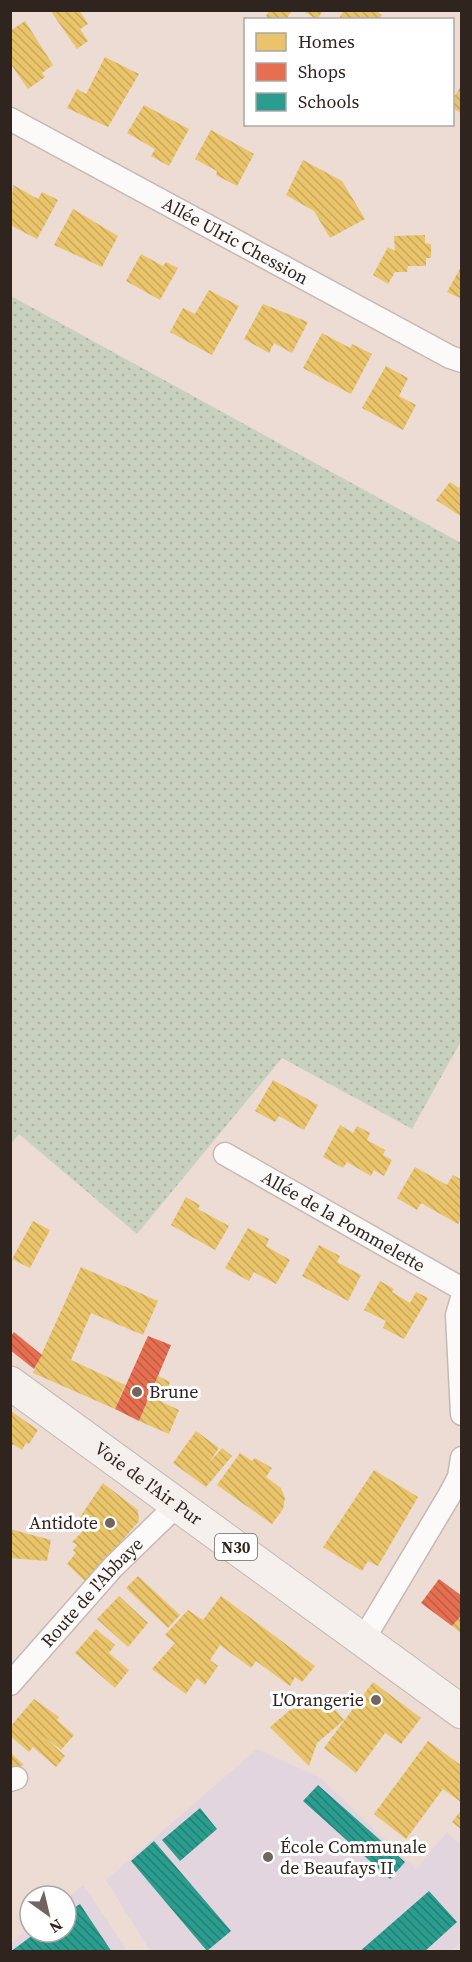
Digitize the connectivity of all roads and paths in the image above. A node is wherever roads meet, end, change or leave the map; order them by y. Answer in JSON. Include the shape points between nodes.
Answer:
{"nodes":[{"id":1,"x":10,"y":119,"type":"edge"},
{"id":2,"x":462,"y":361,"type":"edge"},
{"id":3,"x":225,"y":1154,"type":"dead end"},
{"id":4,"x":462,"y":1289,"type":"edge"},
{"id":5,"x":462,"y":1298,"type":"edge"},
{"id":6,"x":10,"y":1383,"type":"edge"},
{"id":7,"x":462,"y":1414,"type":"edge"},
{"id":8,"x":462,"y":1458,"type":"edge"},
{"id":9,"x":177,"y":1505,"type":"junction"},
{"id":10,"x":363,"y":1640,"type":"junction"},
{"id":11,"x":10,"y":1684,"type":"edge"},
{"id":12,"x":462,"y":1712,"type":"edge"}],
"edges":[{"from":1,"to":2,"type":"street","name":"Allée Ulric Chession"},
{"from":3,"to":4,"type":"street","name":"Allée de la Pommelette"},
{"from":5,"to":7,"type":"street","via":[[457,1315]]},
{"from":6,"to":9,"type":"main road","name":"Voie de l'Air Pur","number":"N30"},
{"from":8,"to":10,"type":"street","via":[[459,1477],[449,1496]]},
{"from":9,"to":10,"type":"main road","name":"Voie de l'Air Pur","number":"N30"},
{"from":9,"to":11,"type":"street","name":"Route de l'Abbaye","via":[[113,1567]]},
{"from":10,"to":12,"type":"main road","name":"Voie de l'Air Pur","number":"N30"}]}
